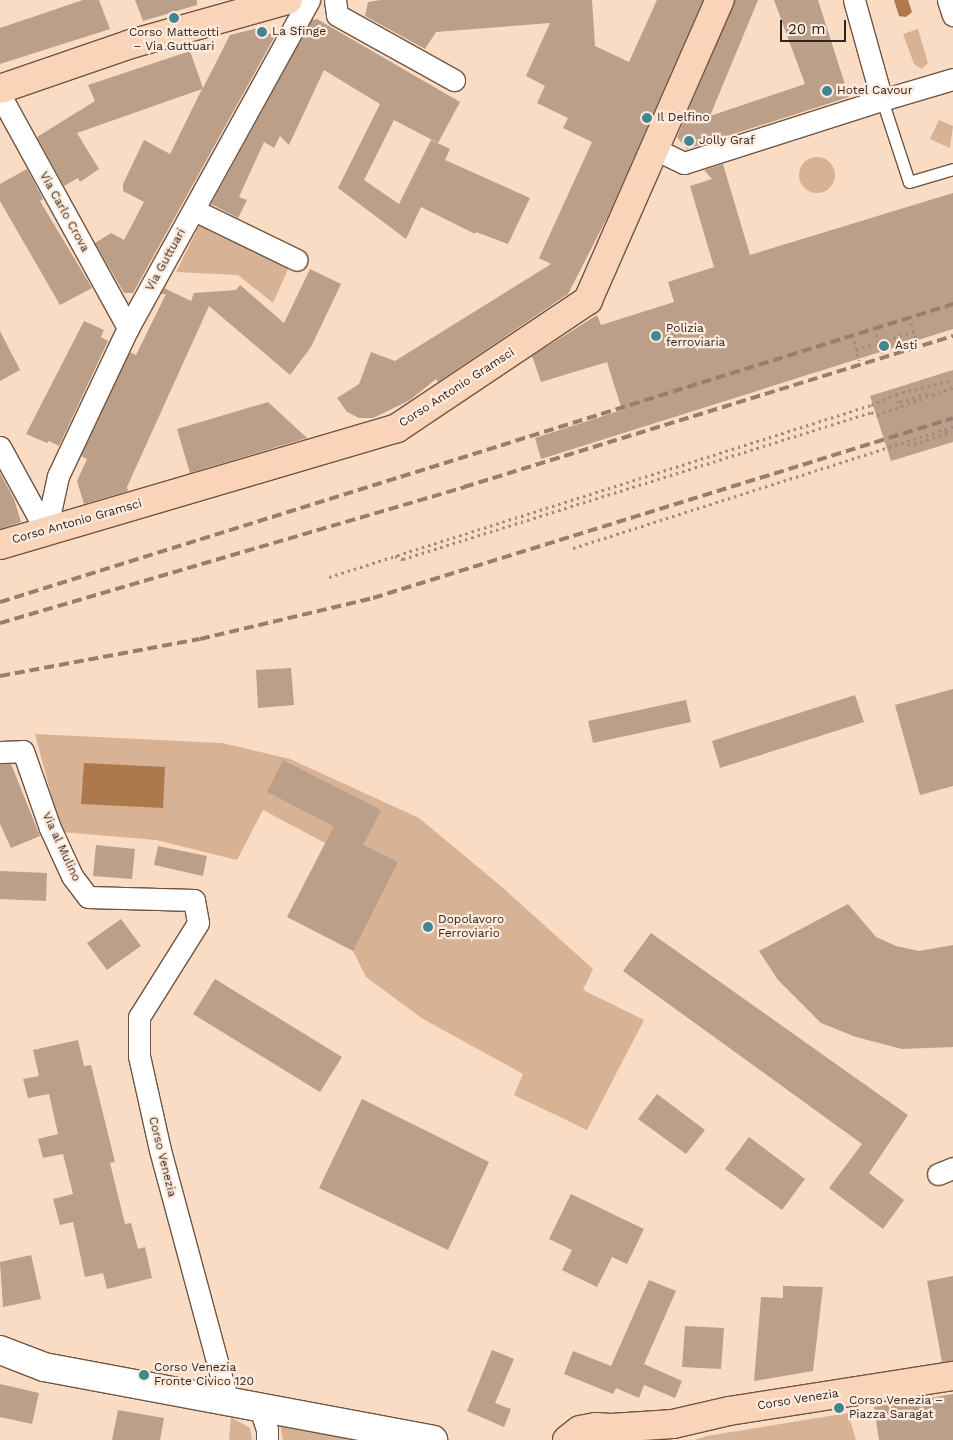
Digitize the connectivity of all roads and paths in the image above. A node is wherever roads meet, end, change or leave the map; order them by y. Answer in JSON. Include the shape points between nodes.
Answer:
{"nodes":[{"id":1,"x":288,"y":0,"type":"edge"},
{"id":2,"x":309,"y":0,"type":"edge"},
{"id":3,"x":335,"y":0,"type":"edge"},
{"id":4,"x":720,"y":0,"type":"edge"},
{"id":5,"x":854,"y":0,"type":"edge"},
{"id":6,"x":948,"y":0,"type":"edge"},
{"id":7,"x":953,"y":15,"type":"edge"},
{"id":8,"x":953,"y":79,"type":"edge"},
{"id":9,"x":454,"y":80,"type":"dead end"},
{"id":10,"x":0,"y":89,"type":"edge"},
{"id":11,"x":0,"y":95,"type":"edge"},
{"id":12,"x":882,"y":100,"type":"junction"},
{"id":13,"x":655,"y":149,"type":"junction"},
{"id":14,"x":953,"y":168,"type":"edge"},
{"id":15,"x":194,"y":210,"type":"junction"},
{"id":16,"x":297,"y":260,"type":"dead end"},
{"id":17,"x":911,"y":323,"type":"dead end"},
{"id":18,"x":128,"y":328,"type":"junction"},
{"id":19,"x":914,"y":331,"type":"junction"},
{"id":20,"x":876,"y":334,"type":"dead end"},
{"id":21,"x":854,"y":341,"type":"dead end"},
{"id":22,"x":917,"y":341,"type":"dead end"},
{"id":23,"x":877,"y":343,"type":"junction"},
{"id":24,"x":856,"y":350,"type":"junction"},
{"id":25,"x":882,"y":353,"type":"dead end"},
{"id":26,"x":859,"y":360,"type":"dead end"},
{"id":27,"x":953,"y":380,"type":"edge"},
{"id":28,"x":926,"y":385,"type":"junction"},
{"id":29,"x":953,"y":388,"type":"edge"},
{"id":30,"x":928,"y":393,"type":"junction"},
{"id":31,"x":896,"y":394,"type":"junction"},
{"id":32,"x":930,"y":398,"type":"junction"},
{"id":33,"x":898,"y":403,"type":"junction"},
{"id":34,"x":900,"y":407,"type":"junction"},
{"id":35,"x":953,"y":427,"type":"edge"},
{"id":36,"x":912,"y":442,"type":"junction"},
{"id":37,"x":0,"y":446,"type":"edge"},
{"id":38,"x":908,"y":446,"type":"dead end"},
{"id":39,"x":46,"y":531,"type":"junction"},
{"id":40,"x":0,"y":545,"type":"edge"},
{"id":41,"x":572,"y":548,"type":"dead end"},
{"id":42,"x":395,"y":556,"type":"junction"},
{"id":43,"x":329,"y":576,"type":"dead end"},
{"id":44,"x":0,"y":752,"type":"edge"},
{"id":45,"x":198,"y":923,"type":"joint"},
{"id":46,"x":0,"y":1350,"type":"edge"},
{"id":47,"x":953,"y":1376,"type":"edge"},
{"id":48,"x":228,"y":1402,"type":"junction"},
{"id":49,"x":260,"y":1408,"type":"junction"},
{"id":50,"x":664,"y":1432,"type":"edge"},
{"id":51,"x":621,"y":1434,"type":"edge"},
{"id":52,"x":267,"y":1440,"type":"edge"},
{"id":53,"x":433,"y":1440,"type":"edge"},
{"id":54,"x":567,"y":1440,"type":"edge"}],
"edges":[{"from":1,"to":10,"type":"main road","via":[[131,44]]},
{"from":2,"to":15,"type":"street","name":"Via Guttuari"},
{"from":3,"to":9,"type":"street","via":[[337,15]]},
{"from":4,"to":13,"type":"main road","name":"Corso Antonio Gramsci"},
{"from":5,"to":12,"type":"street"},
{"from":6,"to":7,"type":"street"},
{"from":8,"to":12,"type":"street"},
{"from":11,"to":18,"type":"street","name":"Via Carlo Crova"},
{"from":12,"to":13,"type":"street","via":[[684,163]]},
{"from":12,"to":14,"type":"lane","via":[[909,182]]},
{"from":13,"to":39,"type":"main road","name":"Corso Antonio Gramsci","via":[[588,300],[397,428]]},
{"from":15,"to":16,"type":"street"},
{"from":15,"to":18,"type":"street","name":"Via Guttuari"},
{"from":17,"to":19,"type":"path"},
{"from":18,"to":39,"type":"street","name":"Via Guttuari","via":[[58,476]]},
{"from":19,"to":22,"type":"path"},
{"from":19,"to":23,"type":"path"},
{"from":20,"to":23,"type":"path"},
{"from":21,"to":24,"type":"path"},
{"from":23,"to":24,"type":"path"},
{"from":23,"to":25,"type":"path"},
{"from":24,"to":26,"type":"path"},
{"from":27,"to":28,"type":"path"},
{"from":28,"to":30,"type":"path"},
{"from":28,"to":31,"type":"path"},
{"from":29,"to":32,"type":"path"},
{"from":30,"to":32,"type":"path"},
{"from":30,"to":33,"type":"path"},
{"from":31,"to":33,"type":"path"},
{"from":31,"to":42,"type":"path","via":[[871,405]]},
{"from":32,"to":34,"type":"path"},
{"from":33,"to":34,"type":"path"},
{"from":34,"to":42,"type":"path","via":[[877,415],[871,412],[403,560]]},
{"from":35,"to":36,"type":"path","via":[[946,430],[947,433]]},
{"from":36,"to":38,"type":"path"},
{"from":36,"to":41,"type":"path"},
{"from":37,"to":39,"type":"street"},
{"from":39,"to":40,"type":"main road","name":"Corso Antonio Gramsci"},
{"from":42,"to":43,"type":"path"},
{"from":44,"to":45,"type":"street","name":"Via al Mulino","via":[[23,751],[50,828],[72,876],[88,897],[194,900]]},
{"from":45,"to":48,"type":"street","name":"Corso Venezia","via":[[139,1017],[139,1056],[160,1150]]},
{"from":46,"to":48,"type":"street","via":[[44,1367]]},
{"from":47,"to":50,"type":"main road","name":"Corso Venezia","via":[[729,1411]]},
{"from":48,"to":49,"type":"street"},
{"from":49,"to":52,"type":"street","via":[[267,1428]]},
{"from":49,"to":53,"type":"street"},
{"from":50,"to":51,"type":"main road","name":"Corso Venezia"},
{"from":51,"to":54,"type":"main road","name":"Corso Venezia","via":[[580,1430]]}]}
